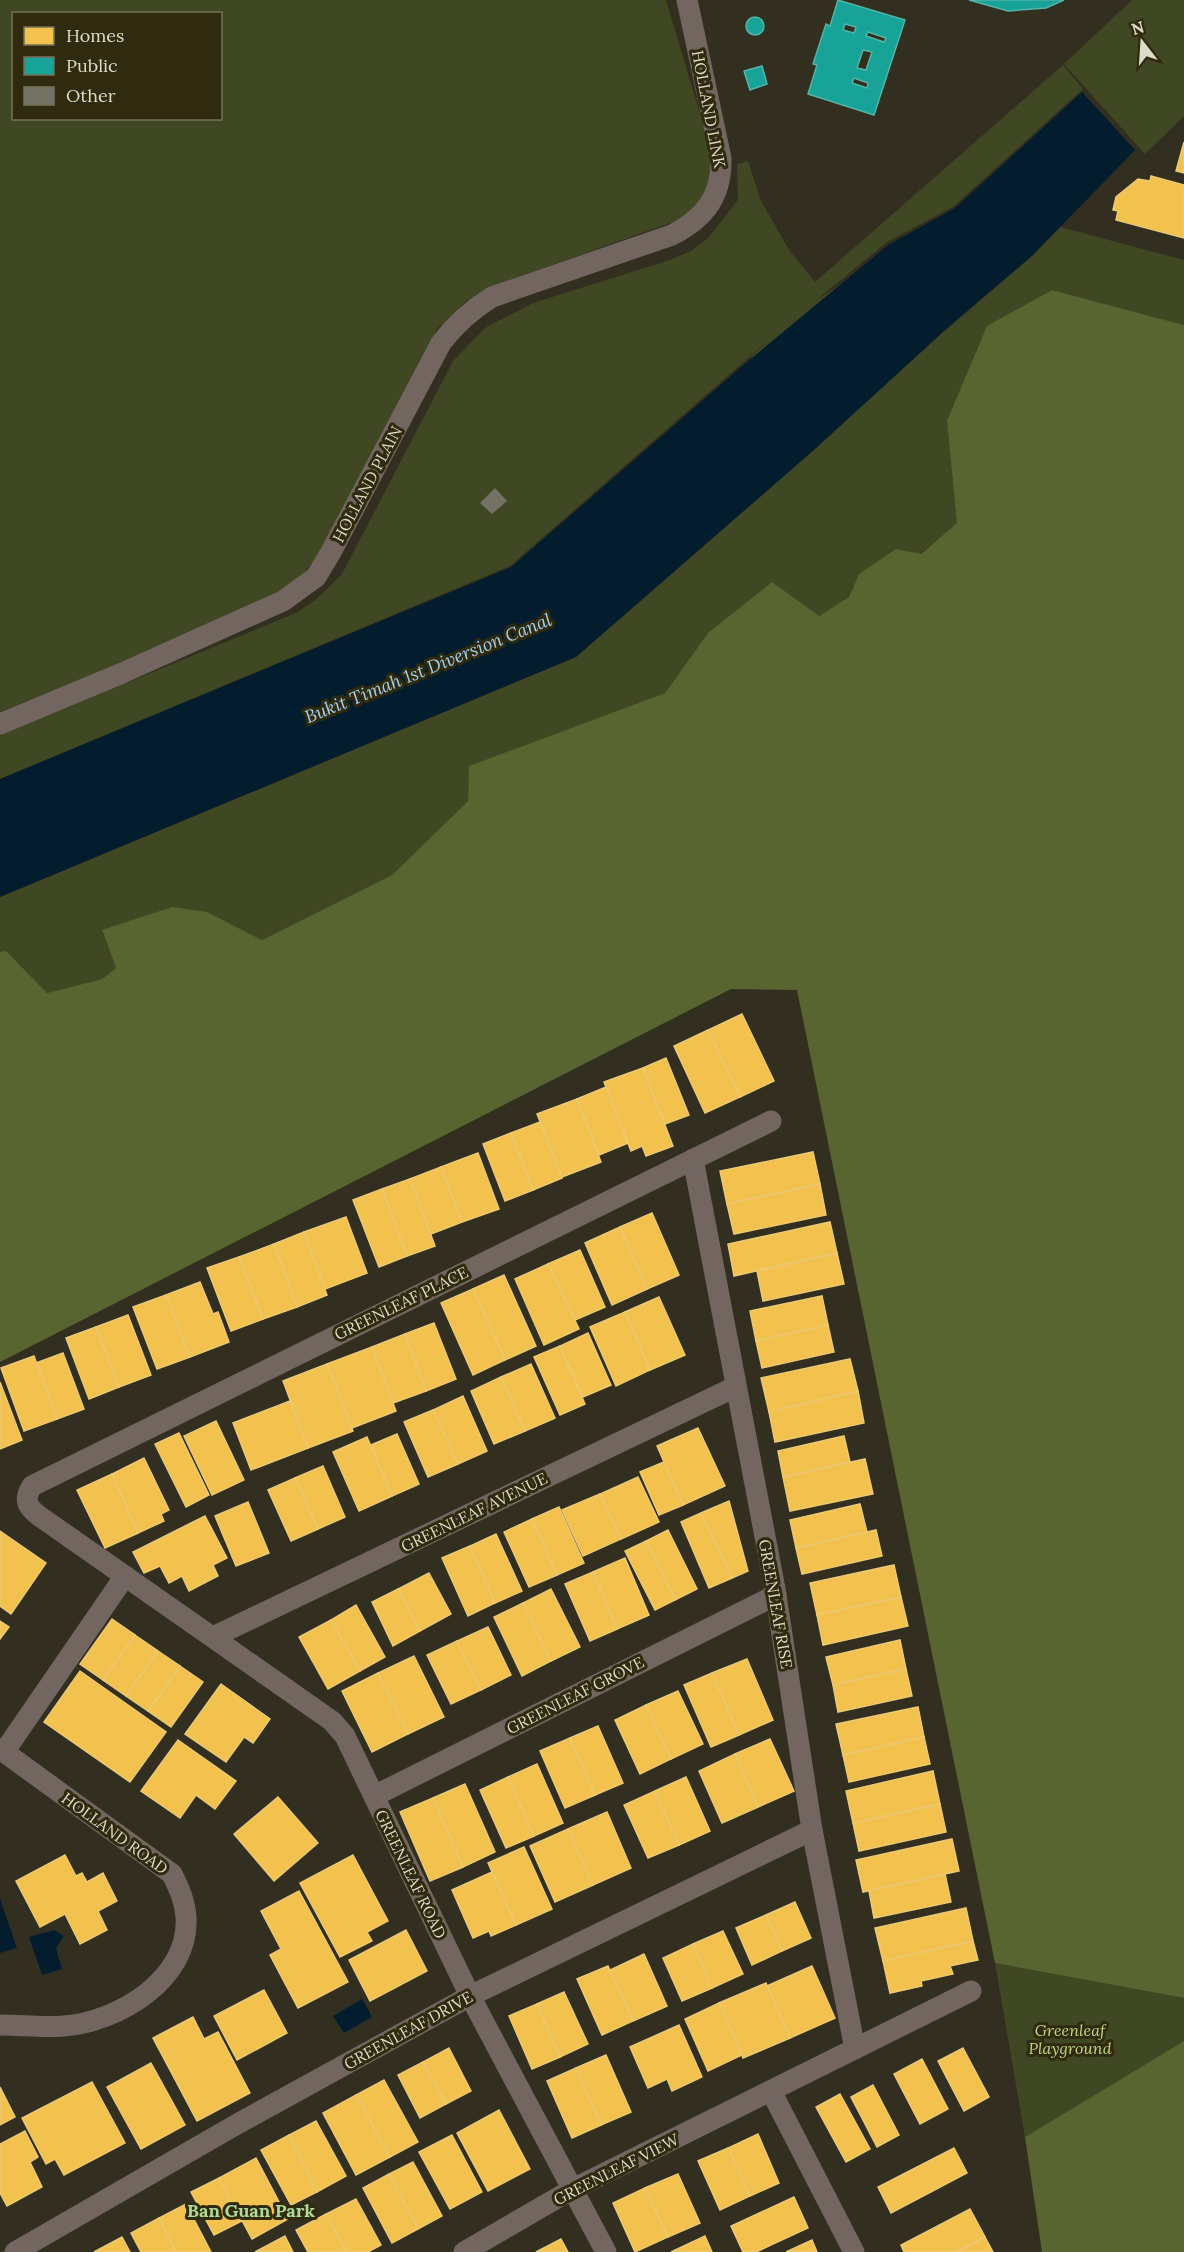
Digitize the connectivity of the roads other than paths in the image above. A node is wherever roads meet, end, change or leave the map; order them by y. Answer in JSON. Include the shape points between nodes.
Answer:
{"nodes":[{"id":1,"x":687,"y":0,"type":"edge"},
{"id":2,"x":702,"y":214,"type":"joint"},
{"id":3,"x":0,"y":724,"type":"edge"},
{"id":4,"x":771,"y":1121,"type":"dead end"},
{"id":5,"x":693,"y":1160,"type":"junction"},
{"id":6,"x":735,"y":1387,"type":"junction"},
{"id":7,"x":32,"y":1486,"type":"joint"},
{"id":8,"x":124,"y":1576,"type":"junction"},
{"id":9,"x":776,"y":1595,"type":"junction"},
{"id":10,"x":213,"y":1636,"type":"junction"},
{"id":11,"x":2,"y":1750,"type":"edge"},
{"id":12,"x":374,"y":1796,"type":"junction"},
{"id":13,"x":812,"y":1830,"type":"junction"},
{"id":14,"x":971,"y":1991,"type":"dead end"},
{"id":15,"x":470,"y":1996,"type":"junction"},
{"id":16,"x":0,"y":2025,"type":"edge"},
{"id":17,"x":855,"y":2049,"type":"junction"},
{"id":18,"x":771,"y":2091,"type":"junction"},
{"id":19,"x":571,"y":2190,"type":"junction"},
{"id":20,"x":15,"y":2252,"type":"edge"},
{"id":21,"x":464,"y":2252,"type":"edge"},
{"id":22,"x":606,"y":2252,"type":"edge"},
{"id":23,"x":854,"y":2252,"type":"edge"}],
"edges":[{"from":1,"to":2,"type":"street","name":"HOLLAND LINK","via":[[721,158],[718,186]]},
{"from":2,"to":3,"type":"street","name":"HOLLAND PLAIN","via":[[672,235],[492,297],[472,309],[441,343],[331,552],[304,588],[273,606]]},
{"from":4,"to":5,"type":"street","name":"GREENLEAF PLACE"},
{"from":5,"to":6,"type":"street","name":"GREENLEAF RISE"},
{"from":5,"to":7,"type":"street","name":"GREENLEAF PLACE"},
{"from":6,"to":9,"type":"street","name":"GREENLEAF RISE"},
{"from":6,"to":10,"type":"street","name":"GREENLEAF AVENUE"},
{"from":7,"to":8,"type":"street","name":"GREENLEAF ROAD","via":[[26,1501],[31,1510]]},
{"from":8,"to":10,"type":"street","name":"GREENLEAF ROAD"},
{"from":8,"to":11,"type":"street"},
{"from":9,"to":12,"type":"street","name":"GREENLEAF GROVE"},
{"from":9,"to":13,"type":"street","name":"GREENLEAF RISE"},
{"from":10,"to":12,"type":"street","name":"GREENLEAF ROAD","via":[[332,1721],[345,1736]]},
{"from":11,"to":16,"type":"street","name":"HOLLAND ROAD","via":[[172,1874],[182,1892],[186,1918],[183,1938],[166,1975],[132,2005],[66,2026]]},
{"from":12,"to":15,"type":"street","name":"GREENLEAF ROAD"},
{"from":13,"to":15,"type":"street","name":"GREENLEAF DRIVE"},
{"from":13,"to":17,"type":"street","name":"GREENLEAF RISE"},
{"from":14,"to":17,"type":"street","name":"GREENLEAF VIEW"},
{"from":15,"to":19,"type":"street","name":"GREENLEAF ROAD"},
{"from":15,"to":20,"type":"street","name":"GREENLEAF DRIVE"},
{"from":17,"to":18,"type":"street","name":"GREENLEAF VIEW"},
{"from":18,"to":19,"type":"street","name":"GREENLEAF VIEW"},
{"from":18,"to":23,"type":"street"},
{"from":19,"to":21,"type":"street","name":"GREENLEAF VIEW"},
{"from":19,"to":22,"type":"street","name":"GREENLEAF ROAD"}]}
